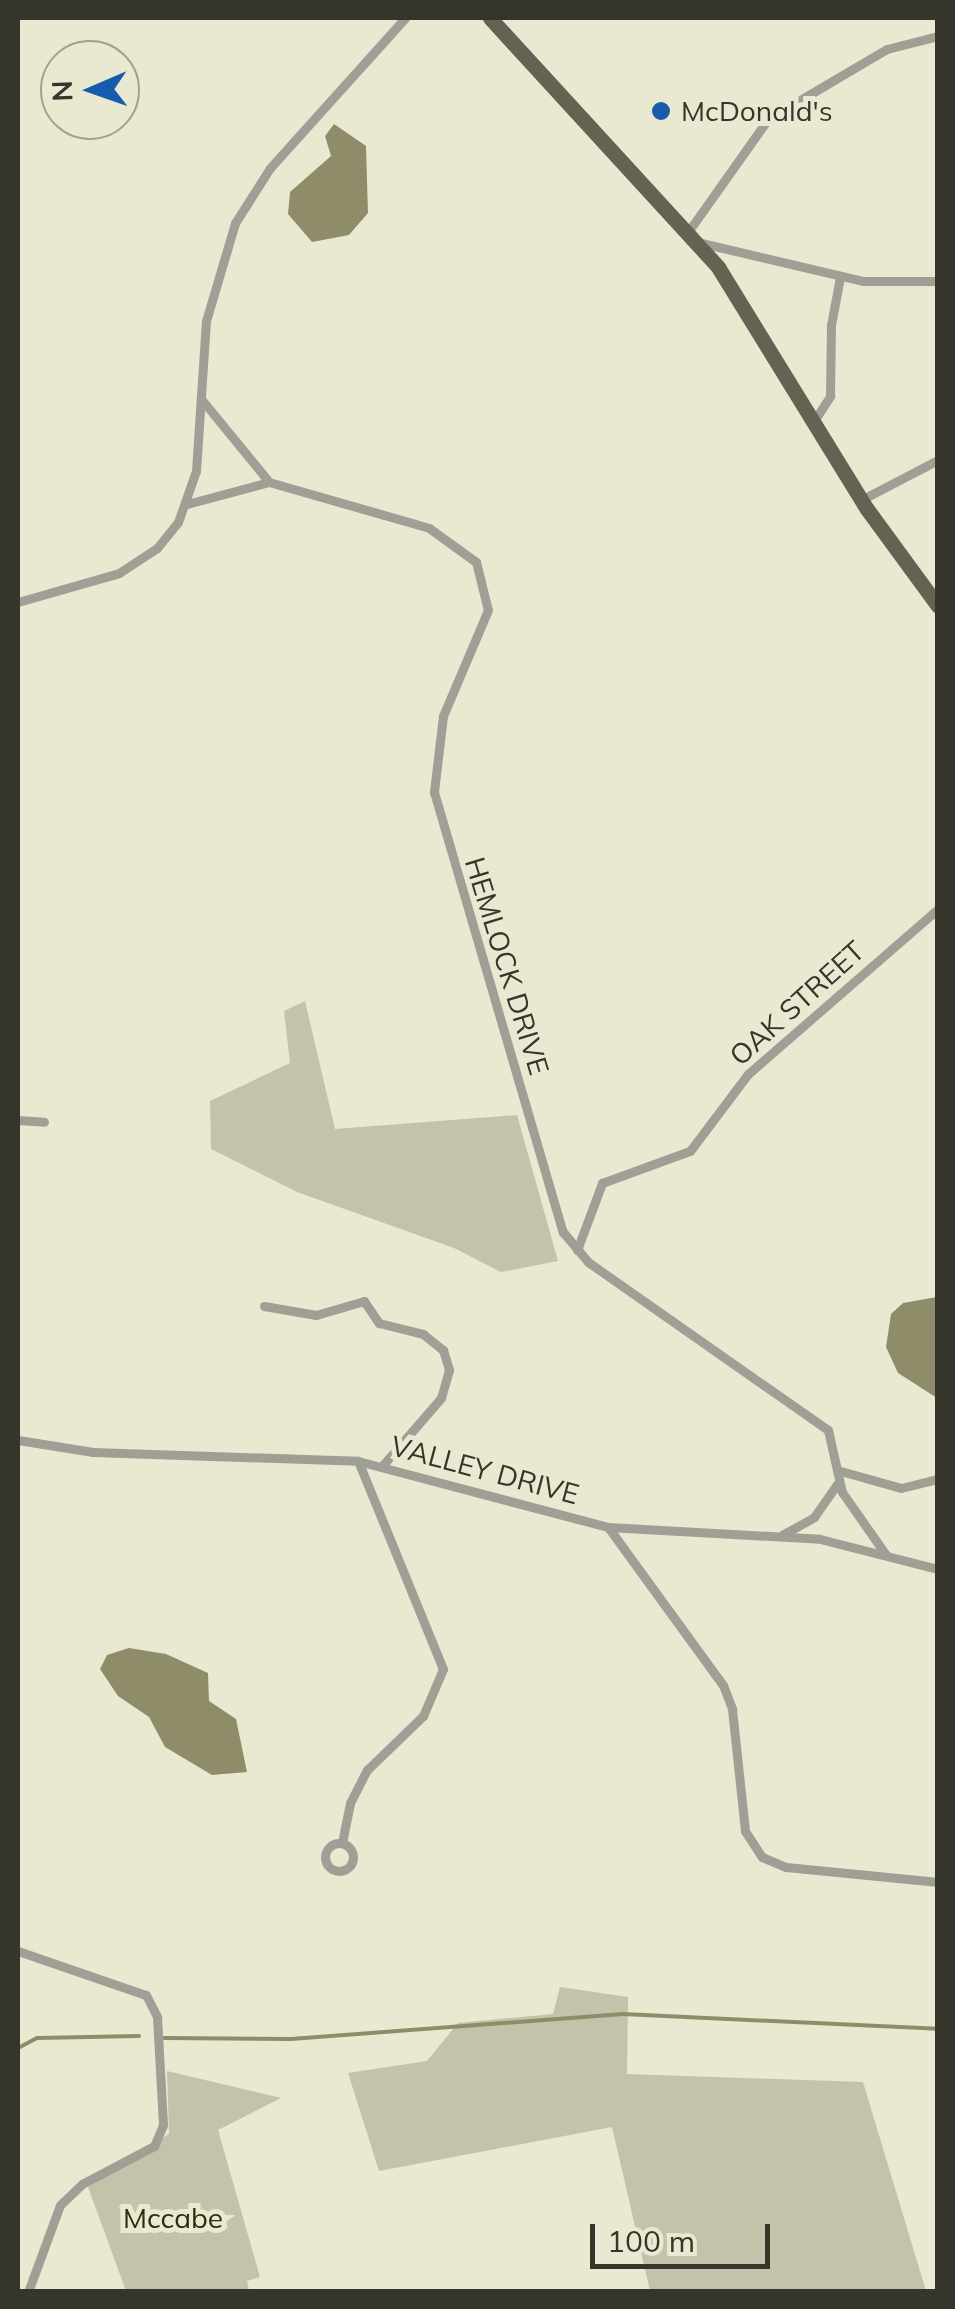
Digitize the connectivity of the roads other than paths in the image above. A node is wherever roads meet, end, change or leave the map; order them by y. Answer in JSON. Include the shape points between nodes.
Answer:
{"nodes":[{"id":1,"x":404,"y":18,"type":"edge"},
{"id":2,"x":490,"y":18,"type":"edge"},
{"id":3,"x":938,"y":36,"type":"edge"},
{"id":4,"x":692,"y":237,"type":"junction"},
{"id":5,"x":840,"y":277,"type":"junction"},
{"id":6,"x":938,"y":280,"type":"edge"},
{"id":7,"x":202,"y":400,"type":"junction"},
{"id":8,"x":814,"y":421,"type":"junction"},
{"id":9,"x":938,"y":460,"type":"edge"},
{"id":10,"x":269,"y":482,"type":"junction"},
{"id":11,"x":861,"y":500,"type":"junction"},
{"id":12,"x":187,"y":504,"type":"junction"},
{"id":13,"x":18,"y":602,"type":"edge"},
{"id":14,"x":938,"y":606,"type":"edge"},
{"id":15,"x":938,"y":910,"type":"edge"},
{"id":16,"x":18,"y":1120,"type":"edge"},
{"id":17,"x":44,"y":1122,"type":"dead end"},
{"id":18,"x":577,"y":1250,"type":"junction"},
{"id":19,"x":264,"y":1306,"type":"dead end"},
{"id":20,"x":18,"y":1440,"type":"edge"},
{"id":21,"x":358,"y":1461,"type":"junction"},
{"id":22,"x":382,"y":1465,"type":"junction"},
{"id":23,"x":837,"y":1470,"type":"junction"},
{"id":24,"x":938,"y":1478,"type":"edge"},
{"id":25,"x":838,"y":1482,"type":"junction"},
{"id":26,"x":608,"y":1526,"type":"junction"},
{"id":27,"x":780,"y":1536,"type":"junction"},
{"id":28,"x":886,"y":1555,"type":"junction"},
{"id":29,"x":938,"y":1569,"type":"edge"},
{"id":30,"x":342,"y":1842,"type":"dead end"},
{"id":31,"x":938,"y":1882,"type":"edge"},
{"id":32,"x":18,"y":1952,"type":"edge"},
{"id":33,"x":28,"y":2292,"type":"edge"}],
"edges":[{"from":1,"to":7,"type":"street","via":[[270,168],[235,224],[206,321]]},
{"from":2,"to":4,"type":"main road"},
{"from":3,"to":4,"type":"street","via":[[888,48],[768,119]]},
{"from":4,"to":5,"type":"street"},
{"from":4,"to":8,"type":"main road","via":[[744,304]]},
{"from":5,"to":6,"type":"street"},
{"from":5,"to":8,"type":"street","via":[[830,396]]},
{"from":7,"to":10,"type":"street"},
{"from":7,"to":12,"type":"street"},
{"from":8,"to":11,"type":"main road"},
{"from":9,"to":11,"type":"street"},
{"from":10,"to":12,"type":"street"},
{"from":10,"to":18,"type":"street","name":"HEMLOCK DRIVE","via":[[429,528],[462,546],[484,578],[485,624],[443,716],[434,792],[556,1211]]},
{"from":11,"to":14,"type":"main road"},
{"from":12,"to":13,"type":"street","via":[[170,534],[141,561],[102,580]]},
{"from":15,"to":18,"type":"street","name":"OAK STREET","via":[[748,1074],[690,1151],[602,1184]]},
{"from":16,"to":17,"type":"street"},
{"from":18,"to":23,"type":"street","name":"HEMLOCK DRIVE","via":[[820,1422],[834,1443]]},
{"from":19,"to":22,"type":"street","via":[[316,1315],[364,1301],[379,1323],[423,1334],[443,1350],[450,1370],[441,1398]]},
{"from":20,"to":21,"type":"street","name":"VALLEY DRIVE","via":[[93,1452]]},
{"from":21,"to":22,"type":"street","name":"VALLEY DRIVE"},
{"from":21,"to":30,"type":"street","via":[[442,1669],[423,1716],[367,1770],[350,1802]]},
{"from":22,"to":26,"type":"street","name":"VALLEY DRIVE"},
{"from":23,"to":24,"type":"street","via":[[901,1488]]},
{"from":23,"to":25,"type":"street","name":"HEMLOCK DRIVE"},
{"from":25,"to":27,"type":"street","via":[[814,1518]]},
{"from":25,"to":28,"type":"street","name":"HEMLOCK DRIVE"},
{"from":26,"to":27,"type":"street","name":"VALLEY DRIVE"},
{"from":26,"to":31,"type":"street","via":[[723,1685],[732,1709],[745,1831],[762,1857],[786,1866]]},
{"from":27,"to":28,"type":"street","name":"VALLEY DRIVE"},
{"from":28,"to":29,"type":"street","name":"VALLEY DRIVE"},
{"from":32,"to":33,"type":"street","via":[[146,1995],[157,2017],[163,2124],[154,2146],[82,2184],[60,2205]]}]}
